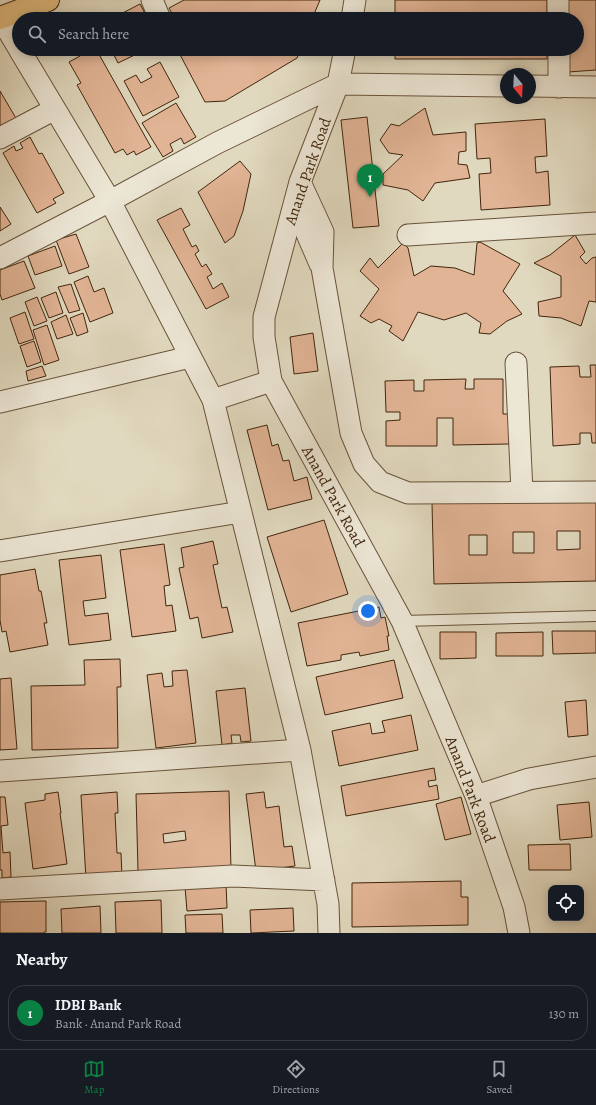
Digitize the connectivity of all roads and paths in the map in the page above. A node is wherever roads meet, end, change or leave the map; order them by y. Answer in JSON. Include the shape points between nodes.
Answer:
{"nodes":[{"id":1,"x":48,"y":0,"type":"edge"},
{"id":2,"x":152,"y":0,"type":"edge"},
{"id":3,"x":355,"y":0,"type":"edge"},
{"id":4,"x":558,"y":0,"type":"edge"},
{"id":5,"x":16,"y":12,"type":"edge"},
{"id":6,"x":157,"y":12,"type":"edge"},
{"id":7,"x":353,"y":12,"type":"edge"},
{"id":8,"x":558,"y":12,"type":"edge"},
{"id":9,"x":12,"y":14,"type":"edge"},
{"id":10,"x":0,"y":18,"type":"edge"},
{"id":11,"x":12,"y":38,"type":"edge"},
{"id":12,"x":23,"y":56,"type":"edge"},
{"id":13,"x":344,"y":56,"type":"edge"},
{"id":14,"x":558,"y":56,"type":"edge"},
{"id":15,"x":338,"y":84,"type":"junction"},
{"id":16,"x":500,"y":86,"type":"edge"},
{"id":17,"x":536,"y":86,"type":"edge"},
{"id":18,"x":559,"y":87,"type":"junction"},
{"id":19,"x":596,"y":87,"type":"edge"},
{"id":20,"x":55,"y":109,"type":"junction"},
{"id":21,"x":0,"y":138,"type":"edge"},
{"id":22,"x":300,"y":182,"type":"junction"},
{"id":23,"x":110,"y":202,"type":"junction"},
{"id":24,"x":596,"y":223,"type":"edge"},
{"id":25,"x":408,"y":235,"type":"dead end"},
{"id":26,"x":0,"y":258,"type":"edge"},
{"id":27,"x":190,"y":357,"type":"junction"},
{"id":28,"x":516,"y":363,"type":"dead end"},
{"id":29,"x":271,"y":381,"type":"junction"},
{"id":30,"x":212,"y":400,"type":"junction"},
{"id":31,"x":0,"y":402,"type":"edge"},
{"id":32,"x":522,"y":492,"type":"junction"},
{"id":33,"x":596,"y":492,"type":"edge"},
{"id":34,"x":241,"y":512,"type":"junction"},
{"id":35,"x":0,"y":551,"type":"edge"},
{"id":36,"x":596,"y":616,"type":"edge"},
{"id":37,"x":402,"y":621,"type":"junction"},
{"id":38,"x":300,"y":750,"type":"junction"},
{"id":39,"x":596,"y":766,"type":"edge"},
{"id":40,"x":0,"y":771,"type":"edge"},
{"id":41,"x":476,"y":796,"type":"junction"},
{"id":42,"x":324,"y":880,"type":"junction"},
{"id":43,"x":0,"y":889,"type":"edge"},
{"id":44,"x":329,"y":933,"type":"edge"},
{"id":45,"x":519,"y":933,"type":"edge"}],
"edges":[{"from":1,"to":5,"type":"main road"},
{"from":2,"to":6,"type":"street"},
{"from":3,"to":7,"type":"street"},
{"from":4,"to":8,"type":"street"},
{"from":9,"to":10,"type":"main road"},
{"from":10,"to":11,"type":"street"},
{"from":12,"to":20,"type":"street"},
{"from":13,"to":15,"type":"street","name":"Anand Park Road"},
{"from":14,"to":18,"type":"street"},
{"from":15,"to":16,"type":"street"},
{"from":15,"to":22,"type":"street","name":"Anand Park Road"},
{"from":15,"to":23,"type":"street","via":[[217,143]]},
{"from":17,"to":18,"type":"street"},
{"from":18,"to":19,"type":"street"},
{"from":20,"to":21,"type":"street"},
{"from":20,"to":23,"type":"street"},
{"from":22,"to":29,"type":"street","name":"Anand Park Road","via":[[264,317],[264,337]]},
{"from":22,"to":32,"type":"street","via":[[323,232],[322,268],[351,433],[364,464],[380,482],[408,493]]},
{"from":23,"to":26,"type":"street"},
{"from":23,"to":27,"type":"street"},
{"from":24,"to":25,"type":"street"},
{"from":27,"to":30,"type":"street"},
{"from":27,"to":31,"type":"street"},
{"from":28,"to":32,"type":"street"},
{"from":29,"to":30,"type":"street"},
{"from":29,"to":37,"type":"street","name":"Anand Park Road"},
{"from":30,"to":34,"type":"street"},
{"from":32,"to":33,"type":"street"},
{"from":34,"to":35,"type":"street"},
{"from":34,"to":38,"type":"street"},
{"from":36,"to":37,"type":"lane"},
{"from":37,"to":41,"type":"street","name":"Anand Park Road"},
{"from":38,"to":40,"type":"street"},
{"from":38,"to":42,"type":"street"},
{"from":39,"to":41,"type":"street","via":[[529,779]]},
{"from":41,"to":45,"type":"street","name":"Anand Park Road","via":[[514,907]]},
{"from":42,"to":43,"type":"street","via":[[233,876]]},
{"from":42,"to":44,"type":"street"}]}
